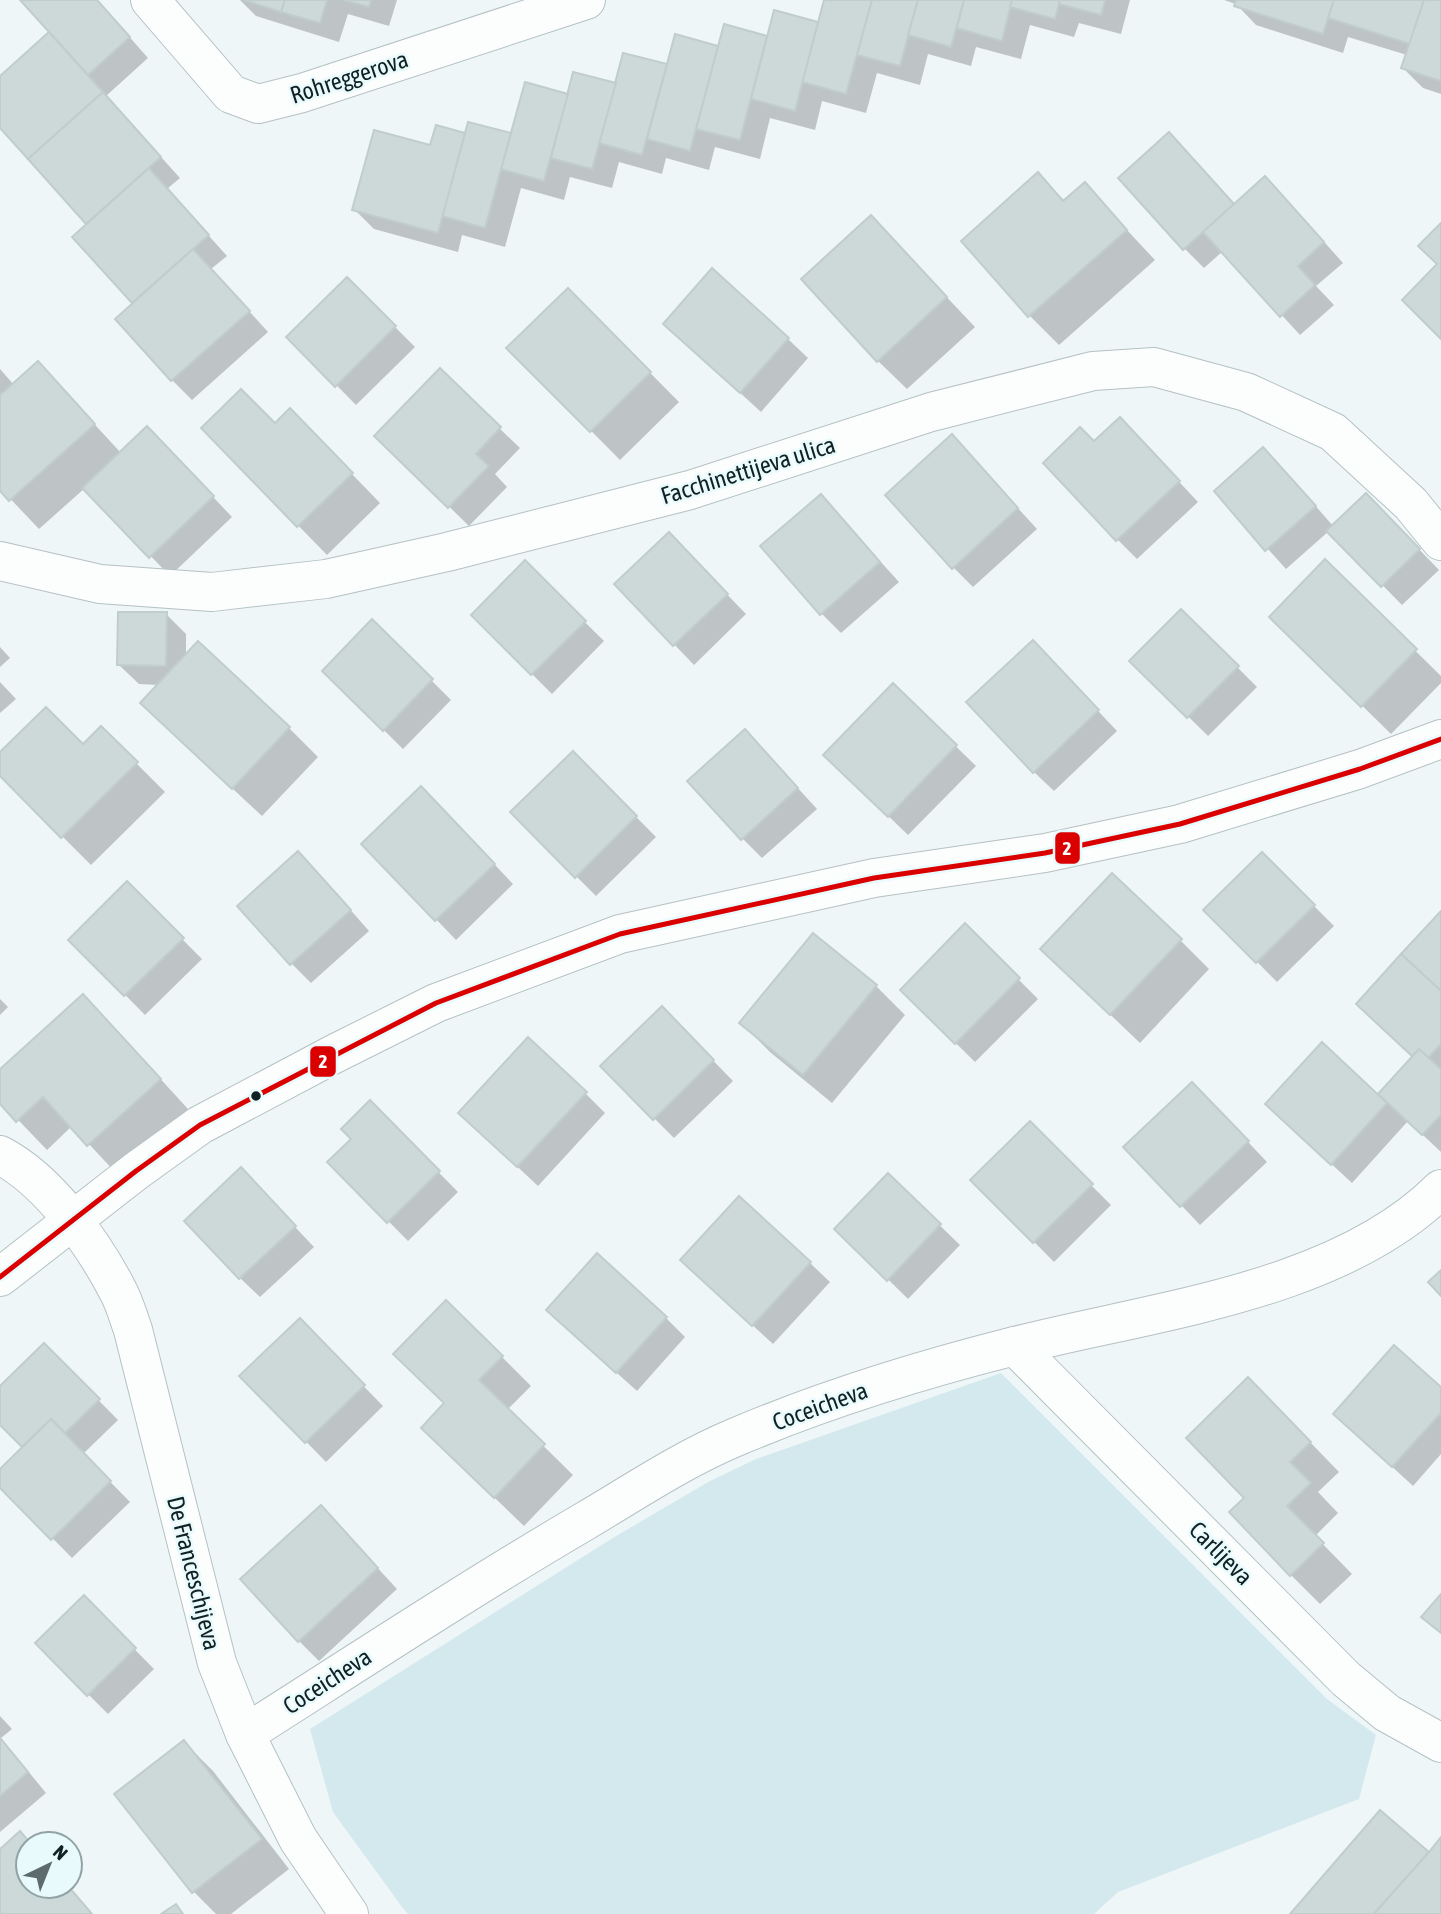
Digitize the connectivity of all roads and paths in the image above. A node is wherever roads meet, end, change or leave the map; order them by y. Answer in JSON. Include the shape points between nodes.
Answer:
{"nodes":[{"id":1,"x":150,"y":0,"type":"edge"},
{"id":2,"x":586,"y":0,"type":"edge"},
{"id":3,"x":1441,"y":541,"type":"edge"},
{"id":4,"x":0,"y":561,"type":"edge"},
{"id":5,"x":1441,"y":738,"type":"edge"},
{"id":6,"x":0,"y":1154,"type":"edge"},
{"id":7,"x":1441,"y":1189,"type":"edge"},
{"id":8,"x":72,"y":1220,"type":"junction"},
{"id":9,"x":0,"y":1277,"type":"edge"},
{"id":10,"x":1015,"y":1346,"type":"junction"},
{"id":11,"x":245,"y":1734,"type":"junction"},
{"id":12,"x":1441,"y":1743,"type":"edge"},
{"id":13,"x":349,"y":1914,"type":"edge"}],
"edges":[{"from":1,"to":2,"type":"street","name":"Rohreggerova","via":[[232,94],[258,104]]},
{"from":3,"to":4,"type":"street","name":"Facchinettijeva ulica","via":[[1411,504],[1333,432],[1246,392],[1154,367],[1094,370],[958,405],[690,490],[326,579],[212,592],[100,584]]},
{"from":5,"to":8,"type":"street","via":[[1360,769],[1180,824],[1045,853],[874,878],[620,934],[436,1003],[334,1054],[200,1125]]},
{"from":6,"to":8,"type":"street","name":"De Franceschijeva","via":[[21,1166]]},
{"from":7,"to":10,"type":"street","name":"Coceicheva","via":[[1368,1244],[1303,1272],[1233,1294]]},
{"from":8,"to":9,"type":"street"},
{"from":8,"to":11,"type":"street","name":"De Franceschijeva","via":[[118,1290],[133,1330],[216,1663]]},
{"from":10,"to":11,"type":"street","name":"Coceicheva","via":[[845,1396],[735,1437],[689,1460],[481,1582]]},
{"from":10,"to":12,"type":"street","name":"Carlijeva","via":[[1346,1679],[1387,1713]]},
{"from":11,"to":13,"type":"street","name":"De Franceschijeva","via":[[298,1839]]}]}
